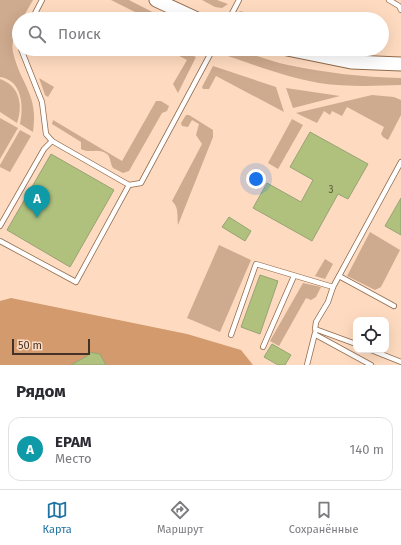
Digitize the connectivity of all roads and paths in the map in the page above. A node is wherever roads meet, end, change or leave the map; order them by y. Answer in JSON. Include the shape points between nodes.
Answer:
{"nodes":[{"id":1,"x":42,"y":0,"type":"edge"},
{"id":2,"x":156,"y":0,"type":"edge"},
{"id":3,"x":239,"y":0,"type":"edge"},
{"id":4,"x":389,"y":0,"type":"edge"},
{"id":5,"x":398,"y":2,"type":"edge"},
{"id":6,"x":401,"y":10,"type":"edge"},
{"id":7,"x":36,"y":12,"type":"edge"},
{"id":8,"x":182,"y":12,"type":"edge"},
{"id":9,"x":233,"y":12,"type":"edge"},
{"id":10,"x":24,"y":56,"type":"edge"},
{"id":11,"x":209,"y":56,"type":"edge"},
{"id":12,"x":321,"y":56,"type":"edge"},
{"id":13,"x":401,"y":64,"type":"edge"},
{"id":14,"x":52,"y":141,"type":"junction"},
{"id":15,"x":401,"y":162,"type":"edge"},
{"id":16,"x":129,"y":185,"type":"junction"},
{"id":17,"x":0,"y":226,"type":"edge"},
{"id":18,"x":0,"y":241,"type":"edge"},
{"id":19,"x":294,"y":276,"type":"junction"},
{"id":20,"x":339,"y":276,"type":"junction"},
{"id":21,"x":333,"y":287,"type":"junction"},
{"id":22,"x":394,"y":306,"type":"dead end"},
{"id":23,"x":315,"y":329,"type":"junction"},
{"id":24,"x":231,"y":335,"type":"dead end"},
{"id":25,"x":316,"y":335,"type":"junction"},
{"id":26,"x":353,"y":343,"type":"edge"},
{"id":27,"x":264,"y":347,"type":"dead end"},
{"id":28,"x":378,"y":353,"type":"edge"},
{"id":29,"x":401,"y":362,"type":"edge"},
{"id":30,"x":307,"y":365,"type":"edge"},
{"id":31,"x":371,"y":365,"type":"edge"}],
"edges":[{"from":1,"to":7,"type":"lane"},
{"from":2,"to":8,"type":"main road"},
{"from":3,"to":9,"type":"lane"},
{"from":4,"to":5,"type":"lane"},
{"from":5,"to":6,"type":"lane"},
{"from":10,"to":14,"type":"lane","via":[[42,102],[46,134]]},
{"from":11,"to":16,"type":"lane","via":[[141,183]]},
{"from":12,"to":13,"type":"main road","via":[[351,62]]},
{"from":14,"to":16,"type":"lane"},
{"from":14,"to":17,"type":"lane","via":[[44,149]]},
{"from":15,"to":20,"type":"lane"},
{"from":16,"to":18,"type":"lane","via":[[76,282]]},
{"from":19,"to":21,"type":"lane"},
{"from":19,"to":24,"type":"lane","via":[[256,264]]},
{"from":19,"to":27,"type":"lane"},
{"from":20,"to":21,"type":"lane"},
{"from":20,"to":22,"type":"lane"},
{"from":21,"to":23,"type":"lane"},
{"from":23,"to":25,"type":"lane"},
{"from":23,"to":26,"type":"lane"},
{"from":25,"to":30,"type":"lane"},
{"from":25,"to":31,"type":"lane"},
{"from":28,"to":29,"type":"lane"}]}
